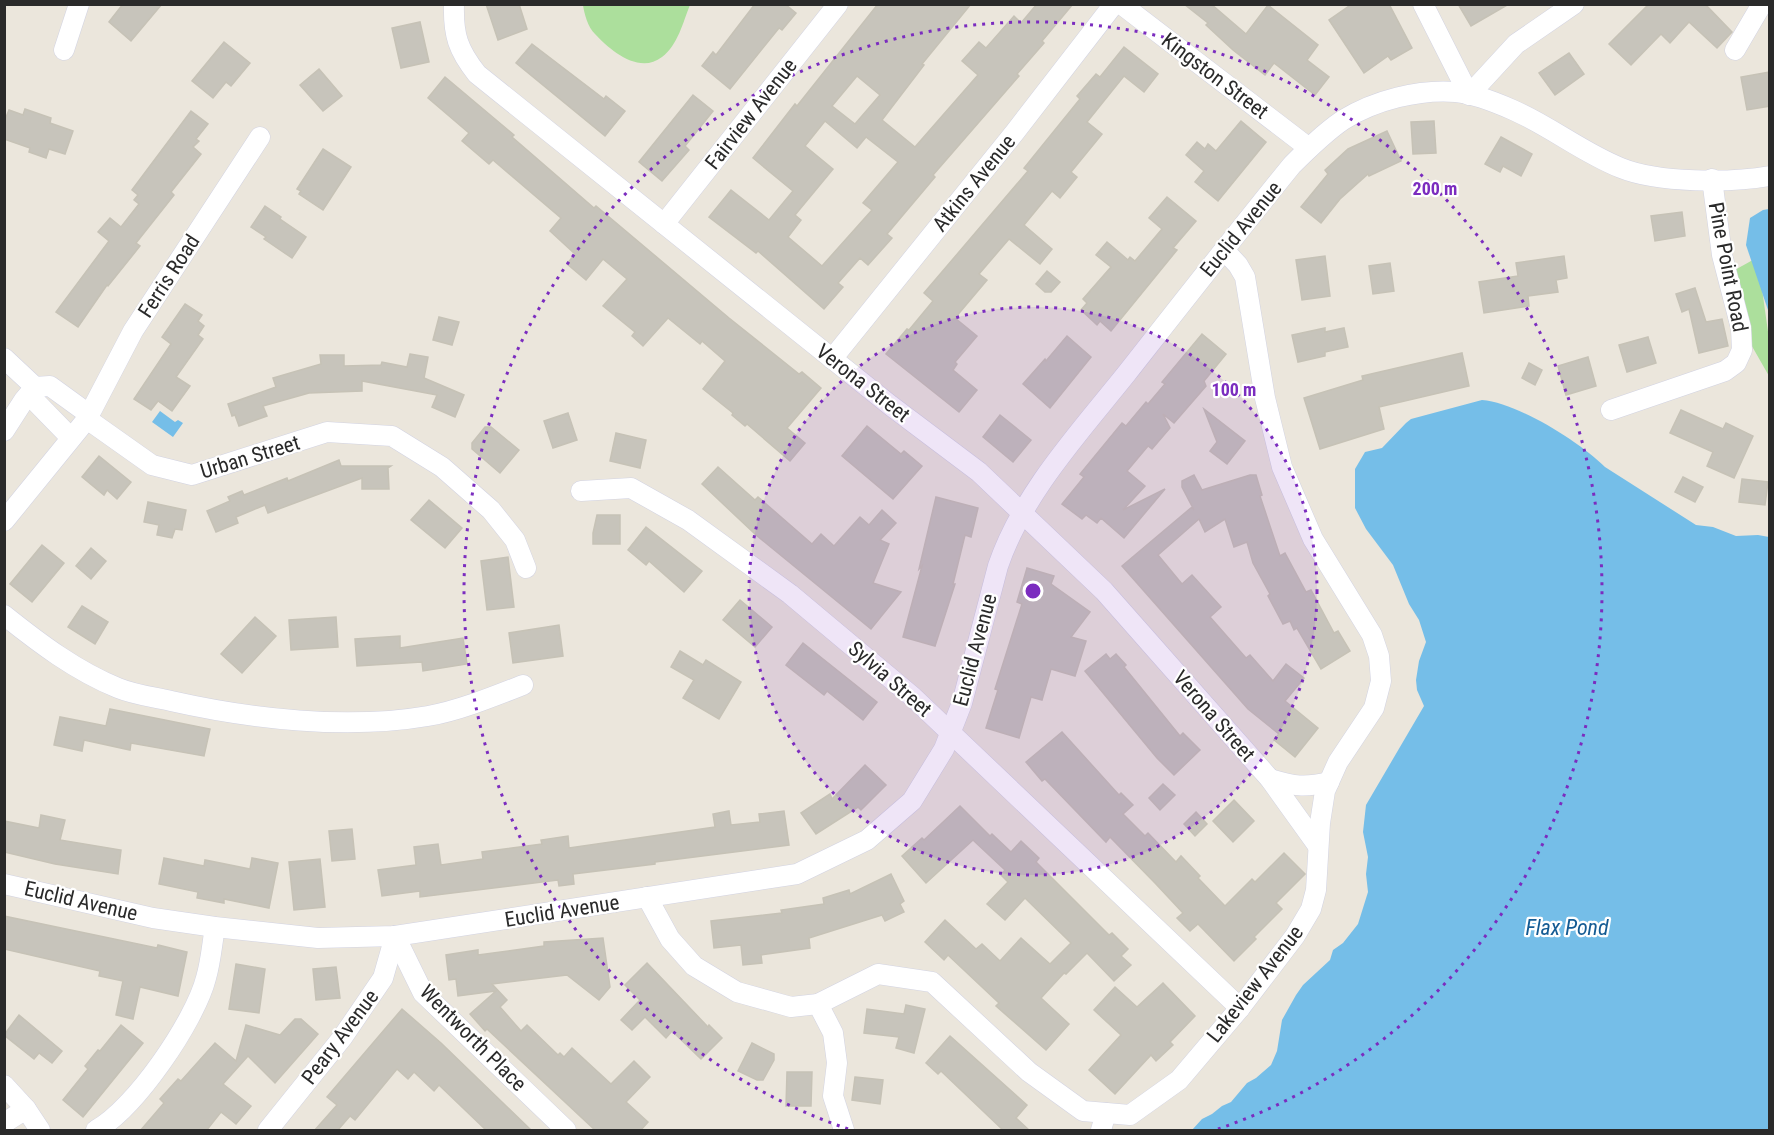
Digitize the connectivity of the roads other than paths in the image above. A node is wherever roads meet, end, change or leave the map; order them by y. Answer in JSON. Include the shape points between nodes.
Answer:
{"nodes":[{"id":1,"x":79,"y":4,"type":"edge"},
{"id":2,"x":454,"y":4,"type":"edge"},
{"id":3,"x":838,"y":4,"type":"edge"},
{"id":4,"x":1114,"y":4,"type":"edge"},
{"id":5,"x":1121,"y":4,"type":"edge"},
{"id":6,"x":1423,"y":4,"type":"edge"},
{"id":7,"x":1574,"y":4,"type":"edge"},
{"id":8,"x":1762,"y":4,"type":"edge"},
{"id":9,"x":64,"y":50,"type":"dead end"},
{"id":10,"x":1735,"y":50,"type":"dead end"},
{"id":11,"x":1469,"y":95,"type":"junction"},
{"id":12,"x":260,"y":137,"type":"dead end"},
{"id":13,"x":1309,"y":148,"type":"junction"},
{"id":14,"x":1770,"y":176,"type":"edge"},
{"id":15,"x":1712,"y":179,"type":"junction"},
{"id":16,"x":664,"y":224,"type":"junction"},
{"id":17,"x":1224,"y":250,"type":"junction"},
{"id":18,"x":4,"y":358,"type":"edge"},
{"id":19,"x":832,"y":359,"type":"junction"},
{"id":20,"x":35,"y":387,"type":"junction"},
{"id":21,"x":1611,"y":410,"type":"dead end"},
{"id":22,"x":88,"y":417,"type":"junction"},
{"id":23,"x":4,"y":431,"type":"edge"},
{"id":24,"x":71,"y":438,"type":"junction"},
{"id":25,"x":581,"y":491,"type":"dead end"},
{"id":26,"x":1022,"y":513,"type":"junction"},
{"id":27,"x":4,"y":521,"type":"edge"},
{"id":28,"x":526,"y":568,"type":"dead end"},
{"id":29,"x":4,"y":615,"type":"edge"},
{"id":30,"x":523,"y":685,"type":"dead end"},
{"id":31,"x":951,"y":733,"type":"junction"},
{"id":32,"x":1270,"y":779,"type":"junction"},
{"id":33,"x":1329,"y":782,"type":"junction"},
{"id":34,"x":1318,"y":846,"type":"junction"},
{"id":35,"x":4,"y":884,"type":"edge"},
{"id":36,"x":647,"y":897,"type":"junction"},
{"id":37,"x":215,"y":927,"type":"junction"},
{"id":38,"x":395,"y":936,"type":"junction"},
{"id":39,"x":818,"y":1005,"type":"junction"},
{"id":40,"x":1240,"y":1008,"type":"junction"},
{"id":41,"x":4,"y":1085,"type":"edge"},
{"id":42,"x":26,"y":1109,"type":"junction"},
{"id":43,"x":1104,"y":1122,"type":"edge"},
{"id":44,"x":4,"y":1123,"type":"edge"},
{"id":45,"x":40,"y":1131,"type":"edge"},
{"id":46,"x":96,"y":1131,"type":"edge"},
{"id":47,"x":268,"y":1131,"type":"edge"},
{"id":48,"x":566,"y":1131,"type":"edge"},
{"id":49,"x":844,"y":1131,"type":"edge"}],
"edges":[{"from":1,"to":9,"type":"street"},
{"from":2,"to":16,"type":"street","name":"Verona Street","via":[[456,39],[463,57],[477,74]]},
{"from":3,"to":16,"type":"street","name":"Fairview Avenue"},
{"from":4,"to":19,"type":"street","name":"Atkins Avenue"},
{"from":5,"to":13,"type":"street","name":"Kingston Street"},
{"from":6,"to":11,"type":"street"},
{"from":7,"to":11,"type":"street","via":[[1516,44]]},
{"from":8,"to":10,"type":"street"},
{"from":11,"to":13,"type":"street","name":"Euclid Avenue","via":[[1429,92],[1371,105],[1343,120]]},
{"from":11,"to":15,"type":"street","name":"Euclid Avenue","via":[[1514,110],[1622,168],[1649,176]]},
{"from":12,"to":22,"type":"street","name":"Ferris Road","via":[[133,332]]},
{"from":13,"to":17,"type":"street","name":"Euclid Avenue"},
{"from":14,"to":15,"type":"street","name":"Euclid Avenue"},
{"from":15,"to":21,"type":"street","name":"Pine Point Road","via":[[1722,255],[1741,328],[1742,350],[1736,363],[1725,371]]},
{"from":16,"to":19,"type":"street","name":"Verona Street"},
{"from":17,"to":26,"type":"street","name":"Euclid Avenue","via":[[1075,438]]},
{"from":17,"to":33,"type":"street","name":"Lakeview Avenue","via":[[1245,277],[1265,398],[1282,467],[1313,539],[1357,608],[1379,656],[1382,681],[1374,708]]},
{"from":18,"to":20,"type":"street"},
{"from":19,"to":26,"type":"street","name":"Verona Street","via":[[979,472]]},
{"from":20,"to":22,"type":"street","name":"Urban Street","via":[[50,386]]},
{"from":20,"to":23,"type":"street"},
{"from":20,"to":24,"type":"street","via":[[34,400]]},
{"from":22,"to":24,"type":"street"},
{"from":22,"to":28,"type":"street","name":"Urban Street","via":[[152,465],[192,475],[327,432],[392,436],[442,467],[490,510],[515,540]]},
{"from":24,"to":27,"type":"street"},
{"from":25,"to":31,"type":"street","name":"Sylvia Street","via":[[631,488],[688,520],[790,594]]},
{"from":26,"to":31,"type":"street","name":"Euclid Avenue","via":[[998,567]]},
{"from":26,"to":32,"type":"street","name":"Verona Street","via":[[1104,591]]},
{"from":29,"to":30,"type":"street","via":[[68,663],[120,689],[220,712],[288,720],[379,722],[430,716]]},
{"from":31,"to":36,"type":"street","name":"Euclid Avenue","via":[[912,801],[867,840],[797,873]]},
{"from":31,"to":40,"type":"street","name":"Sylvia Street"},
{"from":32,"to":33,"type":"street","name":"Verona Street","via":[[1296,787]]},
{"from":32,"to":34,"type":"street","name":"Verona Street"},
{"from":33,"to":34,"type":"street","name":"Lakeview Avenue","via":[[1322,805]]},
{"from":34,"to":40,"type":"street","name":"Lakeview Avenue","via":[[1311,909]]},
{"from":35,"to":37,"type":"street","name":"Euclid Avenue","via":[[153,918]]},
{"from":36,"to":38,"type":"street","name":"Euclid Avenue"},
{"from":36,"to":39,"type":"street","name":"Lakeview Avenue","via":[[670,939],[694,966],[737,992],[791,1007]]},
{"from":37,"to":38,"type":"street","name":"Euclid Avenue","via":[[318,938]]},
{"from":37,"to":46,"type":"street","via":[[206,978],[181,1034],[132,1099]]},
{"from":38,"to":47,"type":"street","name":"Peary Avenue","via":[[383,978],[342,1038]]},
{"from":38,"to":48,"type":"street","name":"Wentworth Place","via":[[423,993]]},
{"from":39,"to":43,"type":"street","name":"Lakeview Avenue","via":[[878,974],[932,982],[1029,1072]]},
{"from":39,"to":49,"type":"street","via":[[834,1033],[837,1063],[833,1096]]},
{"from":40,"to":43,"type":"street","name":"Lakeview Avenue","via":[[1179,1080],[1130,1115]]},
{"from":41,"to":42,"type":"street"},
{"from":42,"to":44,"type":"street"},
{"from":42,"to":45,"type":"street"}]}
